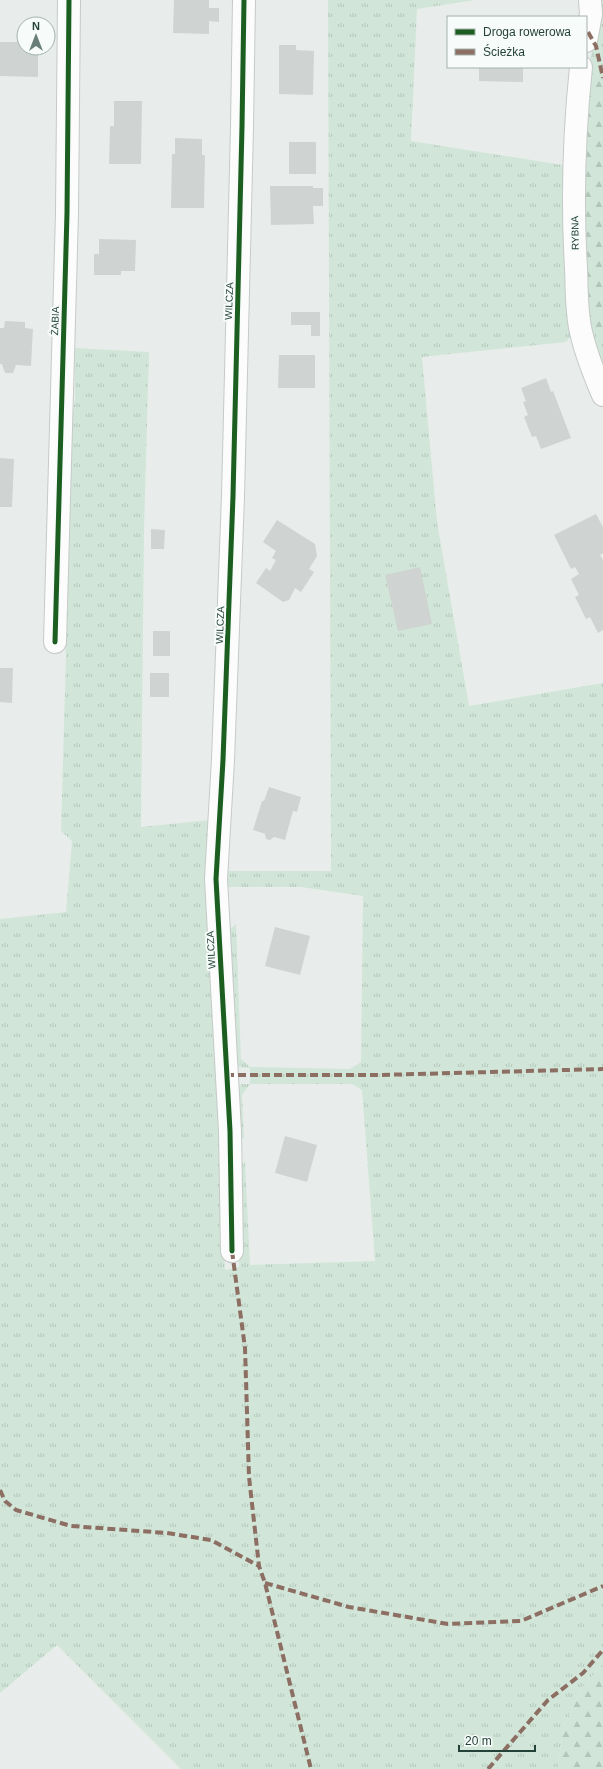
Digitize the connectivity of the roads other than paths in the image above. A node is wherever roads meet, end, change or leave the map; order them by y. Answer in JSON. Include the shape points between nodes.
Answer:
{"nodes":[{"id":1,"x":69,"y":0,"type":"edge"},
{"id":2,"x":244,"y":0,"type":"edge"},
{"id":3,"x":590,"y":0,"type":"edge"},
{"id":4,"x":587,"y":36,"type":"edge"},
{"id":5,"x":581,"y":68,"type":"edge"},
{"id":6,"x":603,"y":395,"type":"edge"},
{"id":7,"x":55,"y":642,"type":"dead end"},
{"id":8,"x":232,"y":1251,"type":"dead end"}],
"edges":[{"from":1,"to":7,"type":"street","name":"ŻABIA","via":[[67,214]]},
{"from":2,"to":8,"type":"street","name":"WILCZA","via":[[233,503],[224,760],[216,879],[230,1131]]},
{"from":3,"to":4,"type":"street","via":[[591,14]]},
{"from":5,"to":6,"type":"street","name":"RYBNA","via":[[574,166],[574,236],[578,302],[581,331]]}]}
